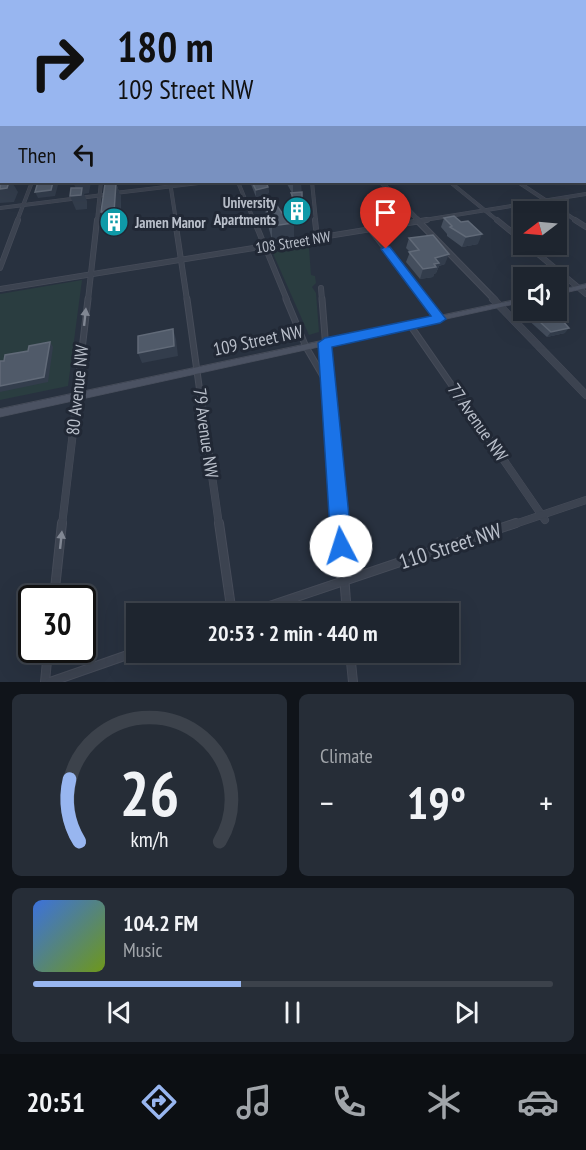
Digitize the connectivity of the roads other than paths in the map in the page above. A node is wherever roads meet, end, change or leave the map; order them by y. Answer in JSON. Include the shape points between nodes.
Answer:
{"nodes":[{"id":1,"x":32,"y":183,"type":"edge"},
{"id":2,"x":101,"y":183,"type":"edge"},
{"id":3,"x":188,"y":183,"type":"edge"},
{"id":4,"x":238,"y":183,"type":"edge"},
{"id":5,"x":312,"y":183,"type":"edge"},
{"id":6,"x":382,"y":183,"type":"edge"},
{"id":7,"x":451,"y":183,"type":"edge"},
{"id":8,"x":520,"y":183,"type":"edge"},
{"id":9,"x":170,"y":184,"type":"edge"},
{"id":10,"x":586,"y":194,"type":"edge"},
{"id":11,"x":100,"y":195,"type":"junction"},
{"id":12,"x":546,"y":200,"type":"junction"},
{"id":13,"x":24,"y":205,"type":"junction"},
{"id":14,"x":0,"y":208,"type":"edge"},
{"id":15,"x":485,"y":210,"type":"junction"},
{"id":16,"x":419,"y":221,"type":"junction"},
{"id":17,"x":586,"y":227,"type":"edge"},
{"id":18,"x":370,"y":229,"type":"junction"},
{"id":19,"x":513,"y":233,"type":"edge"},
{"id":20,"x":316,"y":238,"type":"junction"},
{"id":21,"x":264,"y":247,"type":"junction"},
{"id":22,"x":541,"y":255,"type":"edge"},
{"id":23,"x":182,"y":260,"type":"junction"},
{"id":24,"x":0,"y":268,"type":"edge"},
{"id":25,"x":90,"y":275,"type":"junction"},
{"id":26,"x":582,"y":287,"type":"edge"},
{"id":27,"x":321,"y":288,"type":"dead end"},
{"id":28,"x":0,"y":290,"type":"edge"},
{"id":29,"x":567,"y":290,"type":"edge"},
{"id":30,"x":586,"y":294,"type":"edge"},
{"id":31,"x":513,"y":302,"type":"edge"},
{"id":32,"x":500,"y":305,"type":"junction"},
{"id":33,"x":440,"y":319,"type":"junction"},
{"id":34,"x":410,"y":325,"type":"junction"},
{"id":35,"x":325,"y":343,"type":"junction"},
{"id":36,"x":306,"y":347,"type":"junction"},
{"id":37,"x":197,"y":370,"type":"junction"},
{"id":38,"x":328,"y":384,"type":"junction"},
{"id":39,"x":586,"y":395,"type":"edge"},
{"id":40,"x":77,"y":396,"type":"junction"},
{"id":41,"x":0,"y":413,"type":"edge"},
{"id":42,"x":586,"y":501,"type":"edge"},
{"id":43,"x":543,"y":518,"type":"junction"},
{"id":44,"x":344,"y":580,"type":"junction"},
{"id":45,"x":55,"y":585,"type":"edge"},
{"id":46,"x":230,"y":603,"type":"edge"},
{"id":47,"x":278,"y":603,"type":"edge"},
{"id":48,"x":346,"y":603,"type":"edge"},
{"id":49,"x":126,"y":655,"type":"edge"},
{"id":50,"x":47,"y":663,"type":"edge"},
{"id":51,"x":351,"y":663,"type":"edge"},
{"id":52,"x":45,"y":682,"type":"edge"},
{"id":53,"x":50,"y":682,"type":"edge"},
{"id":54,"x":352,"y":682,"type":"edge"}],
"edges":[{"from":1,"to":13,"type":"street"},
{"from":2,"to":11,"type":"street","name":"80 Avenue NW"},
{"from":3,"to":9,"type":"street"},
{"from":4,"to":21,"type":"street"},
{"from":5,"to":20,"type":"street"},
{"from":6,"to":16,"type":"street"},
{"from":7,"to":15,"type":"street"},
{"from":8,"to":12,"type":"street"},
{"from":9,"to":11,"type":"street"},
{"from":9,"to":23,"type":"street","name":"79 Avenue NW"},
{"from":10,"to":12,"type":"street","name":"108 Street NW"},
{"from":11,"to":13,"type":"street"},
{"from":11,"to":25,"type":"street","name":"80 Avenue NW"},
{"from":12,"to":15,"type":"street","name":"108 Street NW"},
{"from":12,"to":17,"type":"street"},
{"from":13,"to":14,"type":"street"},
{"from":13,"to":24,"type":"street"},
{"from":15,"to":16,"type":"street","name":"108 Street NW"},
{"from":15,"to":19,"type":"street"},
{"from":16,"to":18,"type":"street","name":"108 Street NW"},
{"from":16,"to":32,"type":"street"},
{"from":18,"to":20,"type":"street","name":"108 Street NW"},
{"from":18,"to":33,"type":"street"},
{"from":20,"to":21,"type":"street","name":"108 Street NW"},
{"from":21,"to":23,"type":"street","name":"108 Street NW"},
{"from":21,"to":36,"type":"street"},
{"from":22,"to":26,"type":"street"},
{"from":23,"to":25,"type":"street","name":"108 Street NW"},
{"from":23,"to":37,"type":"street","name":"79 Avenue NW"},
{"from":25,"to":28,"type":"street","name":"108 Street NW"},
{"from":40,"to":25,"type":"street","name":"80 Avenue NW","one_way":true},
{"from":26,"to":29,"type":"main road"},
{"from":26,"to":30,"type":"street"},
{"from":27,"to":35,"type":"street"},
{"from":31,"to":32,"type":"main road","name":"109 Street NW"},
{"from":32,"to":33,"type":"main road","name":"109 Street NW"},
{"from":32,"to":39,"type":"street"},
{"from":33,"to":34,"type":"main road","name":"109 Street NW"},
{"from":34,"to":35,"type":"main road","name":"109 Street NW"},
{"from":34,"to":43,"type":"street","name":"77 Avenue NW"},
{"from":35,"to":36,"type":"main road","name":"109 Street NW"},
{"from":35,"to":38,"type":"street"},
{"from":36,"to":37,"type":"main road","name":"109 Street NW"},
{"from":36,"to":38,"type":"street"},
{"from":37,"to":40,"type":"main road","name":"109 Street NW"},
{"from":37,"to":46,"type":"street","name":"79 Avenue NW"},
{"from":38,"to":44,"type":"street"},
{"from":40,"to":41,"type":"main road","name":"109 Street NW"},
{"from":45,"to":40,"type":"street","name":"80 Avenue NW","one_way":true},
{"from":42,"to":43,"type":"street","name":"110 Street NW"},
{"from":43,"to":44,"type":"street","name":"110 Street NW"},
{"from":44,"to":47,"type":"street","name":"110 Street NW"},
{"from":44,"to":48,"type":"street"},
{"from":49,"to":53,"type":"street"},
{"from":50,"to":52,"type":"street"},
{"from":51,"to":54,"type":"street"}]}
